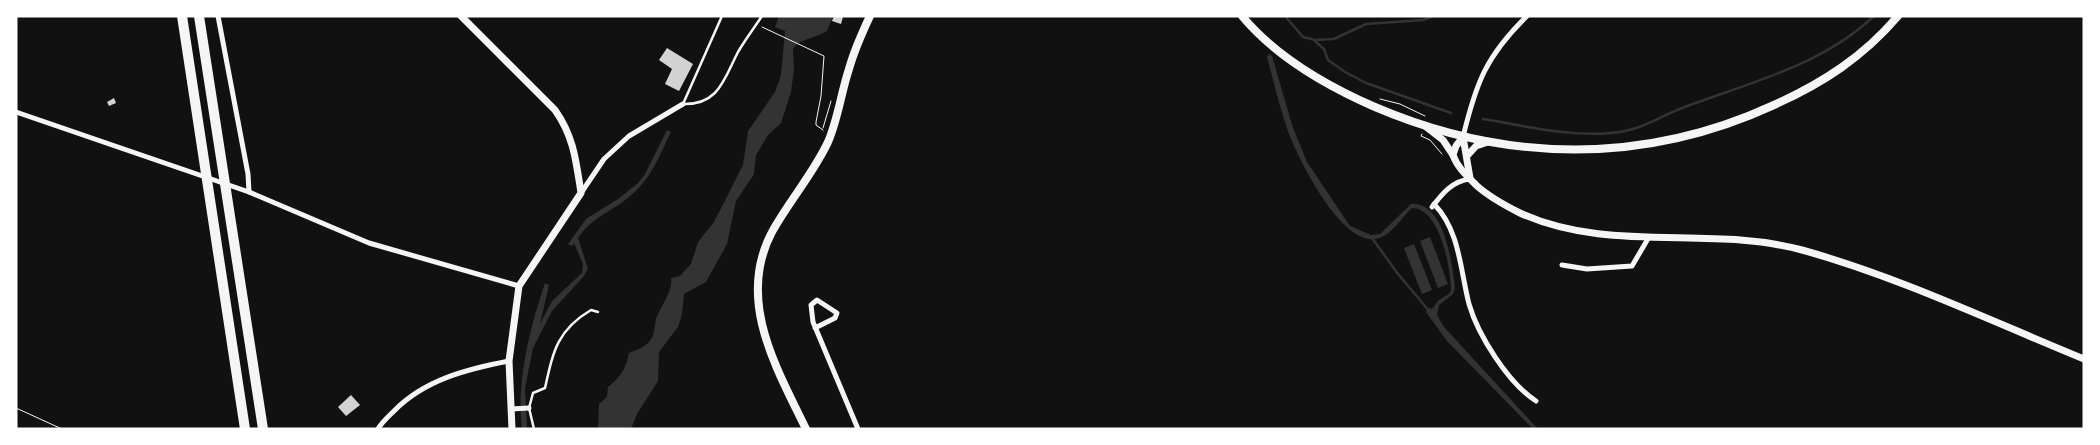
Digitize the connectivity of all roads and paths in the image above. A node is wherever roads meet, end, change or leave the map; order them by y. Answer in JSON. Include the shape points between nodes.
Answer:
{"nodes":[{"id":1,"x":182,"y":16,"type":"edge"},
{"id":2,"x":199,"y":16,"type":"edge"},
{"id":3,"x":218,"y":16,"type":"edge"},
{"id":4,"x":461,"y":16,"type":"edge"},
{"id":5,"x":722,"y":16,"type":"edge"},
{"id":6,"x":762,"y":16,"type":"edge"},
{"id":7,"x":870,"y":16,"type":"edge"},
{"id":8,"x":1242,"y":16,"type":"edge"},
{"id":9,"x":1527,"y":16,"type":"edge"},
{"id":10,"x":1898,"y":16,"type":"edge"},
{"id":11,"x":761,"y":27,"type":"dead end"},
{"id":12,"x":1376,"y":98,"type":"dead end"},
{"id":13,"x":683,"y":104,"type":"junction"},
{"id":14,"x":16,"y":112,"type":"edge"},
{"id":15,"x":1427,"y":117,"type":"dead end"},
{"id":16,"x":1424,"y":126,"type":"junction"},
{"id":17,"x":823,"y":130,"type":"dead end"},
{"id":18,"x":1421,"y":136,"type":"dead end"},
{"id":19,"x":1463,"y":137,"type":"junction"},
{"id":20,"x":1488,"y":142,"type":"junction"},
{"id":21,"x":1454,"y":155,"type":"junction"},
{"id":22,"x":1444,"y":157,"type":"dead end"},
{"id":23,"x":1467,"y":157,"type":"junction"},
{"id":24,"x":1470,"y":179,"type":"junction"},
{"id":25,"x":249,"y":192,"type":"junction"},
{"id":26,"x":581,"y":193,"type":"junction"},
{"id":27,"x":1650,"y":237,"type":"junction"},
{"id":28,"x":1562,"y":265,"type":"dead end"},
{"id":29,"x":519,"y":286,"type":"junction"},
{"id":30,"x":598,"y":312,"type":"dead end"},
{"id":31,"x":816,"y":328,"type":"junction"},
{"id":32,"x":2084,"y":359,"type":"edge"},
{"id":33,"x":509,"y":361,"type":"junction"},
{"id":34,"x":1536,"y":401,"type":"dead end"},
{"id":35,"x":16,"y":408,"type":"edge"},
{"id":36,"x":513,"y":408,"type":"junction"},
{"id":37,"x":528,"y":408,"type":"junction"},
{"id":38,"x":62,"y":429,"type":"edge"},
{"id":39,"x":245,"y":429,"type":"edge"},
{"id":40,"x":263,"y":429,"type":"edge"},
{"id":41,"x":378,"y":429,"type":"edge"},
{"id":42,"x":512,"y":429,"type":"edge"},
{"id":43,"x":534,"y":429,"type":"edge"},
{"id":44,"x":806,"y":429,"type":"edge"},
{"id":45,"x":858,"y":429,"type":"edge"}],
"edges":[{"from":1,"to":39,"type":"highway"},
{"from":2,"to":40,"type":"highway"},
{"from":3,"to":25,"type":"street"},
{"from":4,"to":26,"type":"street","via":[[555,110],[568,128]]},
{"from":5,"to":13,"type":"lane"},
{"from":6,"to":13,"type":"lane","via":[[739,51],[722,86],[701,103]]},
{"from":7,"to":44,"type":"main road","via":[[849,68],[827,144],[776,226],[761,260],[758,310],[763,335]]},
{"from":8,"to":16,"type":"main road","via":[[1271,44],[1320,79],[1357,99]]},
{"from":9,"to":19,"type":"street","via":[[1495,51],[1480,76]]},
{"from":10,"to":20,"type":"main road","via":[[1864,53],[1821,82],[1751,116],[1703,133],[1653,145],[1609,149]]},
{"from":11,"to":17,"type":"path","via":[[824,56],[816,122]]},
{"from":12,"to":15,"type":"path","via":[[1400,104]]},
{"from":13,"to":26,"type":"street","via":[[629,136],[604,159]]},
{"from":14,"to":25,"type":"street"},
{"from":16,"to":19,"type":"main road"},
{"from":16,"to":21,"type":"street","via":[[1443,140]]},
{"from":18,"to":22,"type":"path","via":[[1430,140]]},
{"from":19,"to":20,"type":"main road"},
{"from":19,"to":21,"type":"street"},
{"from":19,"to":23,"type":"street"},
{"from":20,"to":23,"type":"street","via":[[1476,146]]},
{"from":21,"to":24,"type":"street"},
{"from":23,"to":24,"type":"street"},
{"from":24,"to":27,"type":"street","via":[[1488,196],[1559,227],[1606,236]]},
{"from":24,"to":34,"type":"street","via":[[1448,188],[1433,206],[1449,222],[1472,312],[1480,330],[1507,372]]},
{"from":25,"to":29,"type":"street","via":[[370,243]]},
{"from":26,"to":29,"type":"street"},
{"from":27,"to":28,"type":"street","via":[[1632,266],[1587,269]]},
{"from":27,"to":32,"type":"street","via":[[1730,239],[1802,250],[1946,302]]},
{"from":29,"to":33,"type":"street"},
{"from":30,"to":37,"type":"lane","via":[[591,310],[581,316],[559,338],[545,388],[533,393]]},
{"from":31,"to":31,"type":"street","via":[[811,305],[817,300],[838,313]]},
{"from":31,"to":45,"type":"street"},
{"from":33,"to":36,"type":"street"},
{"from":33,"to":41,"type":"street","via":[[477,367],[419,389]]},
{"from":35,"to":38,"type":"path"},
{"from":36,"to":37,"type":"street"},
{"from":36,"to":42,"type":"street"},
{"from":37,"to":43,"type":"lane"}]}
